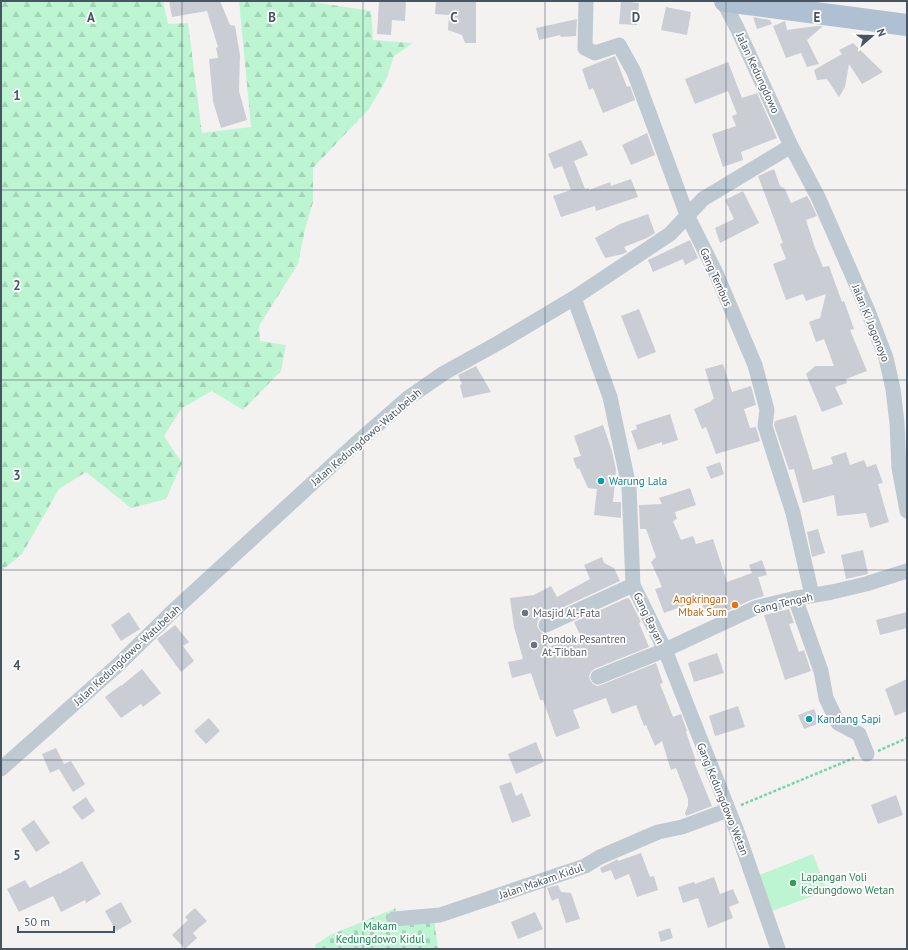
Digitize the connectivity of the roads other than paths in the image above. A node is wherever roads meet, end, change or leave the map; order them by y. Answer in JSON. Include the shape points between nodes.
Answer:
{"nodes":[{"id":1,"x":586,"y":1,"type":"edge"},
{"id":2,"x":724,"y":1,"type":"edge"},
{"id":3,"x":907,"y":25,"type":"edge"},
{"id":4,"x":791,"y":146,"type":"junction"},
{"id":5,"x":687,"y":215,"type":"junction"},
{"id":6,"x":574,"y":298,"type":"junction"},
{"id":7,"x":902,"y":441,"type":"edge"},
{"id":8,"x":907,"y":511,"type":"edge"},
{"id":9,"x":907,"y":571,"type":"edge"},
{"id":10,"x":633,"y":585,"type":"junction"},
{"id":11,"x":812,"y":595,"type":"junction"},
{"id":12,"x":795,"y":598,"type":"junction"},
{"id":13,"x":546,"y":625,"type":"dead end"},
{"id":14,"x":665,"y":650,"type":"junction"},
{"id":15,"x":598,"y":677,"type":"dead end"},
{"id":16,"x":867,"y":754,"type":"road end"},
{"id":17,"x":1,"y":769,"type":"edge"},
{"id":18,"x":728,"y":810,"type":"junction"},
{"id":19,"x":394,"y":919,"type":"dead end"},
{"id":20,"x":778,"y":949,"type":"edge"}],
"edges":[{"from":1,"to":5,"type":"street","name":"Gang Tembus","via":[[585,48],[595,53],[619,45],[634,72]]},
{"from":2,"to":3,"type":"main road"},
{"from":2,"to":4,"type":"street","name":"Jalan Kedungdowo"},
{"from":4,"to":5,"type":"street","name":"Jalan Kedungdowo-Watubelah","via":[[702,199]]},
{"from":4,"to":7,"type":"street","name":"Jalan Ki Jogonoyo","via":[[824,210],[886,358]]},
{"from":5,"to":6,"type":"street","name":"Jalan Kedungdowo-Watubelah","via":[[670,234]]},
{"from":5,"to":11,"type":"street","name":"Gang Tembus","via":[[754,365],[767,410],[765,426],[793,513]]},
{"from":6,"to":10,"type":"street","via":[[610,398],[629,487]]},
{"from":6,"to":17,"type":"street","name":"Jalan Kedungdowo-Watubelah","via":[[444,373],[408,398]]},
{"from":7,"to":8,"type":"street","name":"Jalan Ki Jogonoyo","via":[[899,468]]},
{"from":9,"to":11,"type":"street","name":"Gang Tengah","via":[[866,584]]},
{"from":10,"to":13,"type":"street"},
{"from":10,"to":14,"type":"street","name":"Gang Bayan"},
{"from":11,"to":12,"type":"street","name":"Gang Tengah"},
{"from":12,"to":14,"type":"street","name":"Gang Tengah","via":[[755,608]]},
{"from":12,"to":16,"type":"street","via":[[826,698],[838,724],[859,734]]},
{"from":14,"to":15,"type":"street","name":"Gang Tengah"},
{"from":14,"to":18,"type":"street","name":"Gang Kedungdowo Wetan"},
{"from":18,"to":19,"type":"street","name":"Jalan Makam Kidul","via":[[682,827],[658,832],[585,866],[440,915]]},
{"from":18,"to":20,"type":"street","name":"Gang Kedungdowo Wetan"}]}
